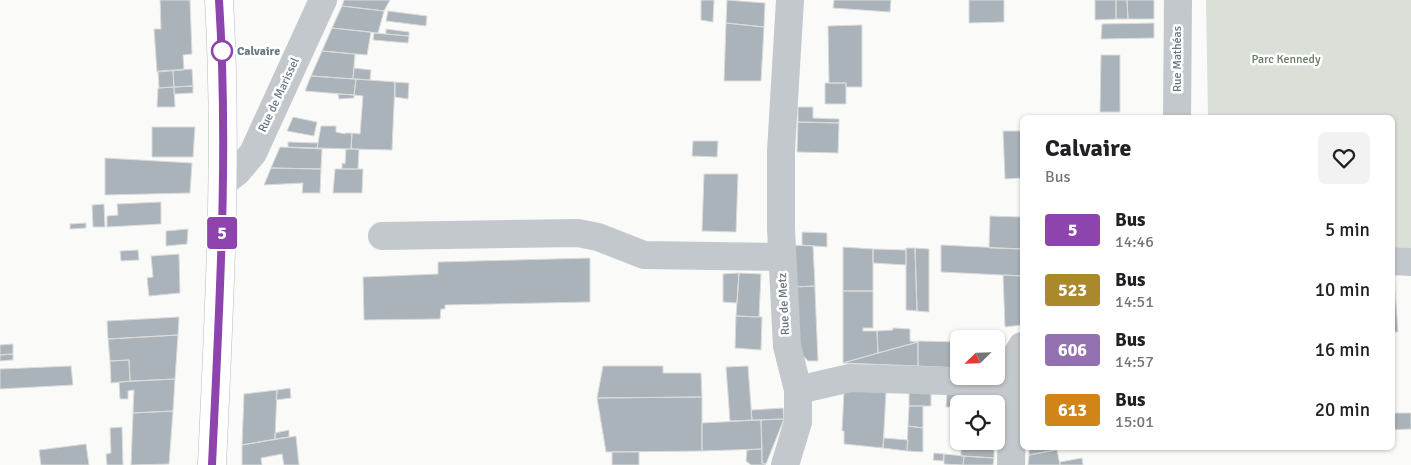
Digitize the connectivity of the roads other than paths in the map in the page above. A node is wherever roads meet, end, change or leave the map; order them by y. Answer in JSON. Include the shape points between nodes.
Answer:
{"nodes":[{"id":1,"x":220,"y":0,"type":"edge"},
{"id":2,"x":323,"y":0,"type":"edge"},
{"id":3,"x":790,"y":0,"type":"edge"},
{"id":4,"x":1178,"y":0,"type":"edge"},
{"id":5,"x":1177,"y":115,"type":"edge"},
{"id":6,"x":224,"y":182,"type":"junction"},
{"id":7,"x":382,"y":236,"type":"dead end"},
{"id":8,"x":781,"y":257,"type":"junction"},
{"id":9,"x":1395,"y":261,"type":"edge"},
{"id":10,"x":1411,"y":262,"type":"edge"},
{"id":11,"x":1020,"y":349,"type":"edge"},
{"id":12,"x":1013,"y":383,"type":"junction"},
{"id":13,"x":798,"y":390,"type":"junction"},
{"id":14,"x":212,"y":465,"type":"edge"},
{"id":15,"x":785,"y":465,"type":"edge"},
{"id":16,"x":1011,"y":465,"type":"edge"}],
"edges":[{"from":1,"to":6,"type":"main road"},
{"from":2,"to":6,"type":"street","name":"Rue de Marissel","via":[[253,153]]},
{"from":3,"to":8,"type":"street","name":"Rue de Metz","via":[[781,151]]},
{"from":4,"to":5,"type":"street","name":"Rue Mathéas"},
{"from":6,"to":14,"type":"main road"},
{"from":7,"to":8,"type":"street","via":[[578,233],[598,237],[644,255]]},
{"from":8,"to":13,"type":"street","name":"Rue de Metz","via":[[786,346]]},
{"from":9,"to":10,"type":"street"},
{"from":11,"to":12,"type":"street","via":[[1014,359]]},
{"from":12,"to":13,"type":"street","via":[[850,378]]},
{"from":12,"to":16,"type":"street"},
{"from":13,"to":15,"type":"street","name":"Rue de Metz","via":[[798,422]]}]}
